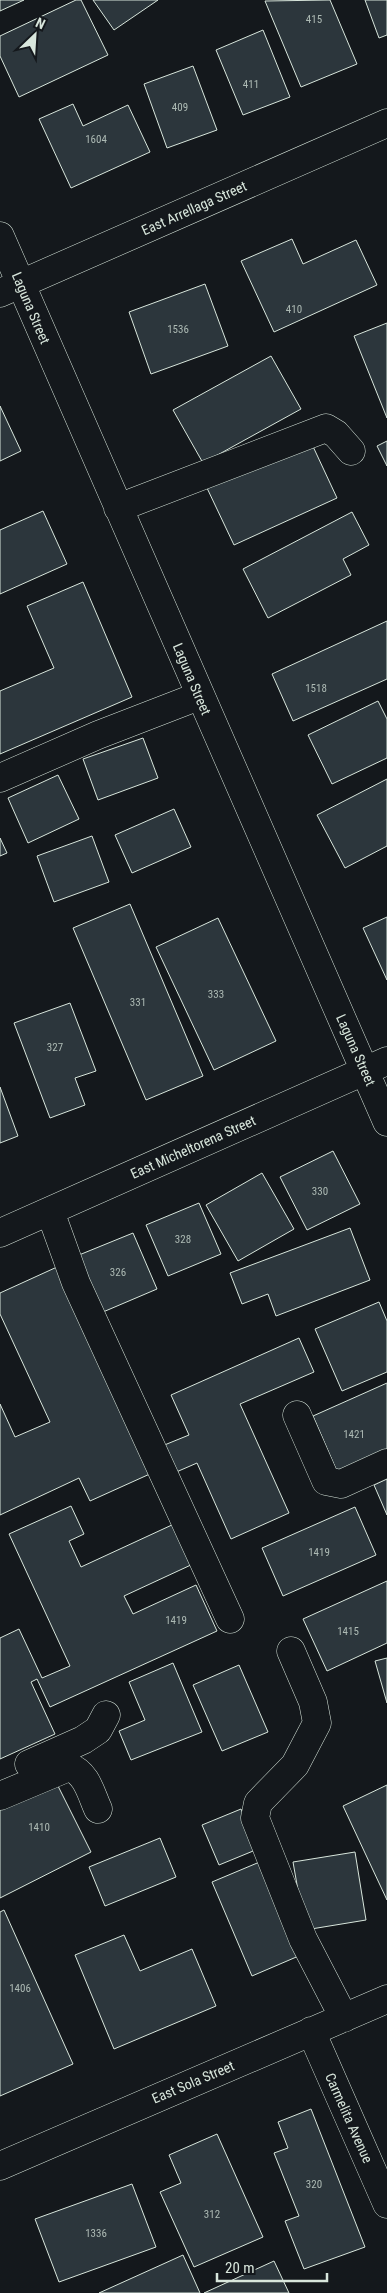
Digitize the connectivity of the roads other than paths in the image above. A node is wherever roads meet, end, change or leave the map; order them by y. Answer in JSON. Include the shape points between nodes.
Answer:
{"nodes":[{"id":1,"x":387,"y":123,"type":"edge"},
{"id":2,"x":0,"y":236,"type":"edge"},
{"id":3,"x":10,"y":288,"type":"edge"},
{"id":4,"x":351,"y":451,"type":"dead end"},
{"id":5,"x":118,"y":508,"type":"junction"},
{"id":6,"x":199,"y":696,"type":"junction"},
{"id":7,"x":0,"y":778,"type":"edge"},
{"id":8,"x":376,"y":1065,"type":"edge"},
{"id":9,"x":387,"y":1122,"type":"edge"},
{"id":10,"x":50,"y":1211,"type":"junction"},
{"id":11,"x":0,"y":1234,"type":"edge"},
{"id":12,"x":297,"y":1415,"type":"dead end"},
{"id":13,"x":387,"y":1463,"type":"edge"},
{"id":14,"x":230,"y":1619,"type":"dead end"},
{"id":15,"x":291,"y":1651,"type":"dead end"},
{"id":16,"x":106,"y":1715,"type":"dead end"},
{"id":17,"x":0,"y":1777,"type":"edge"},
{"id":18,"x":0,"y":1796,"type":"edge"},
{"id":19,"x":98,"y":1809,"type":"dead end"},
{"id":20,"x":387,"y":1999,"type":"edge"},
{"id":21,"x":344,"y":2018,"type":"junction"},
{"id":22,"x":311,"y":2031,"type":"junction"},
{"id":23,"x":0,"y":2166,"type":"edge"},
{"id":24,"x":387,"y":2204,"type":"edge"}],
"edges":[{"from":1,"to":3,"type":"street","name":"East Arrellaga Street"},
{"from":2,"to":3,"type":"street","name":"Laguna Street"},
{"from":3,"to":5,"type":"street","name":"Laguna Street"},
{"from":4,"to":5,"type":"street","via":[[326,428]]},
{"from":5,"to":6,"type":"street","name":"Laguna Street"},
{"from":6,"to":7,"type":"street"},
{"from":6,"to":8,"type":"street","name":"Laguna Street"},
{"from":8,"to":9,"type":"street","name":"Laguna Street"},
{"from":8,"to":10,"type":"street","name":"East Micheltorena Street"},
{"from":10,"to":11,"type":"street","name":"East Micheltorena Street"},
{"from":10,"to":14,"type":"street","via":[[76,1283]]},
{"from":12,"to":13,"type":"street","via":[[326,1481],[342,1484]]},
{"from":15,"to":21,"type":"street","via":[[313,1702],[317,1723],[295,1765],[258,1803],[255,1818],[304,1939]]},
{"from":16,"to":17,"type":"street","via":[[98,1730],[83,1740]]},
{"from":18,"to":19,"type":"street","via":[[69,1768],[84,1777]]},
{"from":20,"to":21,"type":"street","name":"East Sola Street"},
{"from":21,"to":22,"type":"street","name":"East Sola Street"},
{"from":22,"to":23,"type":"street","name":"East Sola Street"},
{"from":22,"to":24,"type":"street","name":"Carmelita Avenue"}]}
